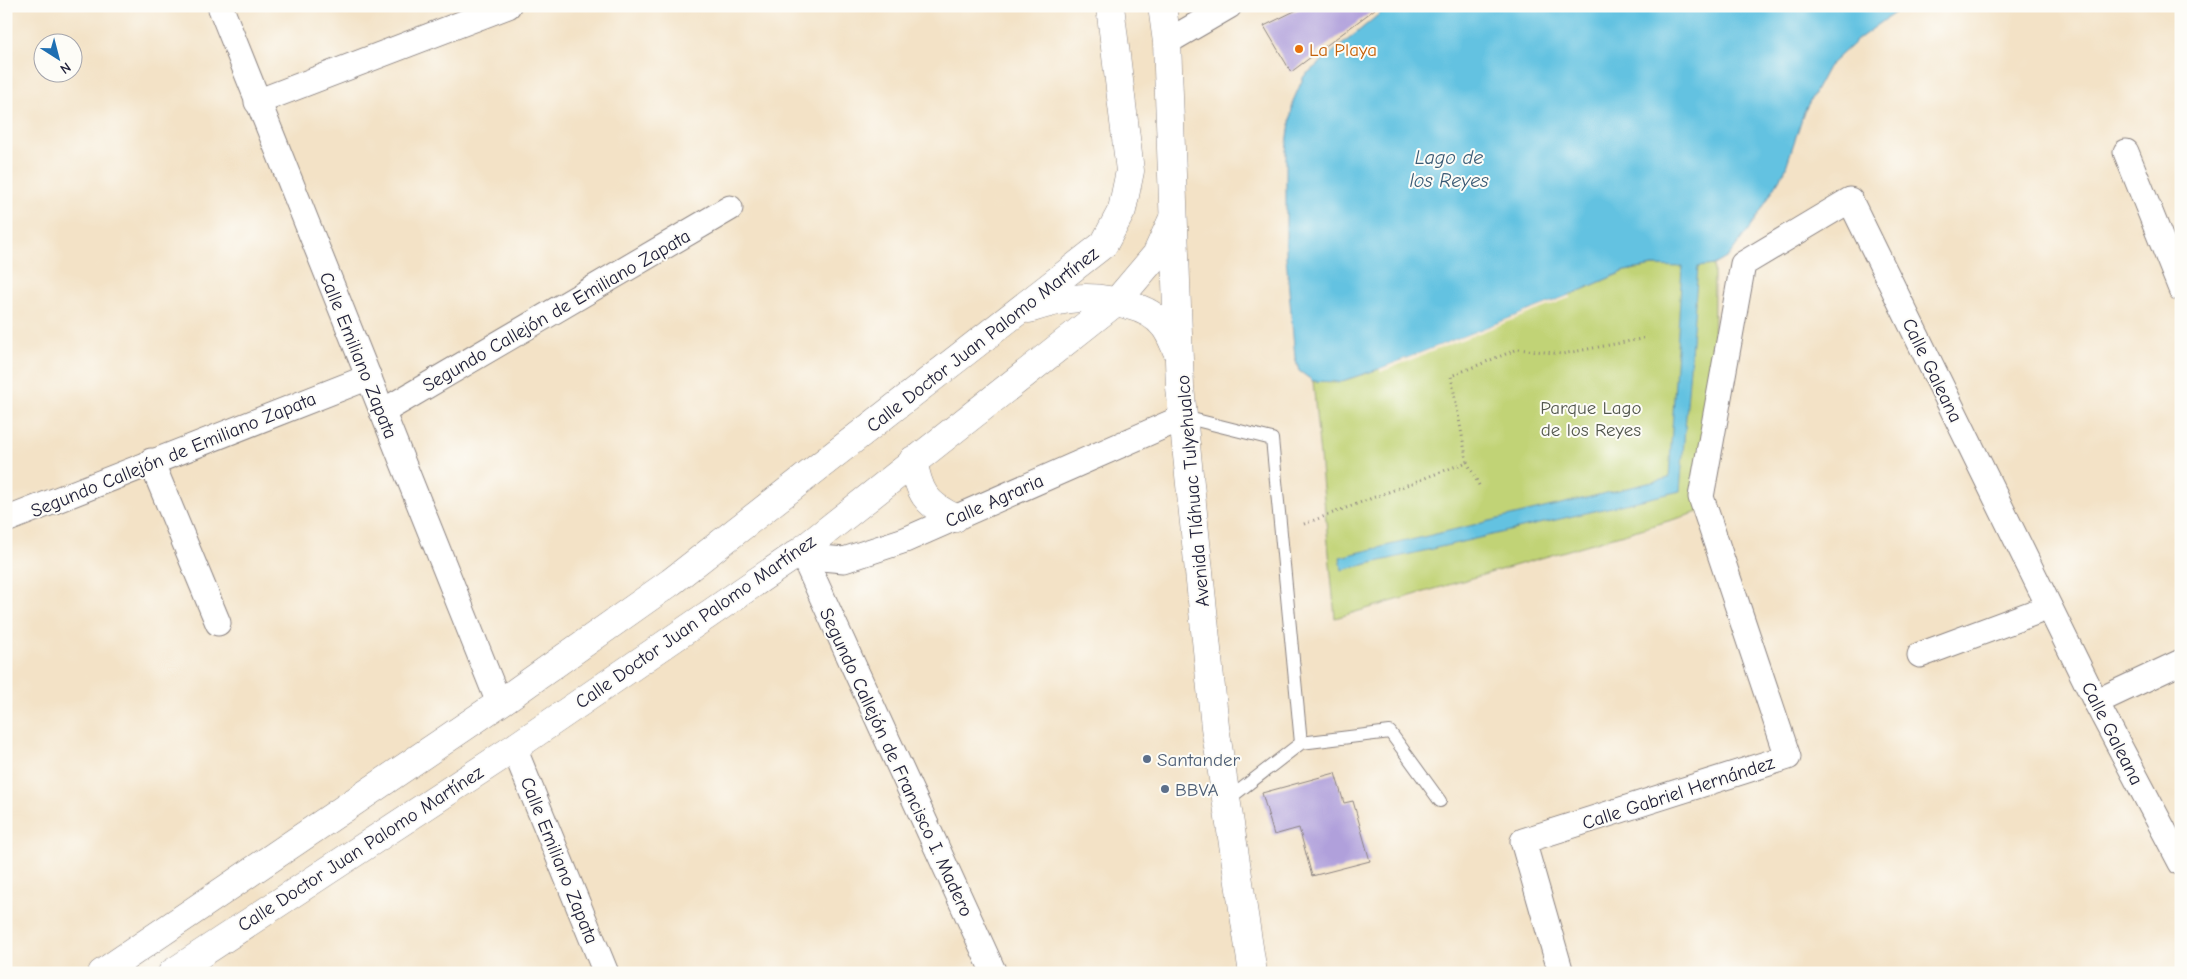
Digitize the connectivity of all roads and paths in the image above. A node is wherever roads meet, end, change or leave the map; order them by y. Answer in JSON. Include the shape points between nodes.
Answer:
{"nodes":[{"id":1,"x":220,"y":6,"type":"edge"},
{"id":2,"x":508,"y":6,"type":"edge"},
{"id":3,"x":1110,"y":6,"type":"edge"},
{"id":4,"x":1162,"y":6,"type":"edge"},
{"id":5,"x":1229,"y":6,"type":"edge"},
{"id":6,"x":1167,"y":42,"type":"junction"},
{"id":7,"x":257,"y":102,"type":"junction"},
{"id":8,"x":2126,"y":152,"type":"dead end"},
{"id":9,"x":730,"y":208,"type":"dead end"},
{"id":10,"x":1174,"y":218,"type":"junction"},
{"id":11,"x":2181,"y":289,"type":"edge"},
{"id":12,"x":1117,"y":301,"type":"junction"},
{"id":13,"x":1014,"y":314,"type":"junction"},
{"id":14,"x":1646,"y":338,"type":"dead end"},
{"id":15,"x":1179,"y":354,"type":"junction"},
{"id":16,"x":369,"y":377,"type":"junction"},
{"id":17,"x":382,"y":412,"type":"junction"},
{"id":18,"x":1184,"y":417,"type":"junction"},
{"id":19,"x":913,"y":460,"type":"junction"},
{"id":20,"x":151,"y":461,"type":"junction"},
{"id":21,"x":1467,"y":462,"type":"junction"},
{"id":22,"x":1480,"y":487,"type":"dead end"},
{"id":23,"x":1701,"y":497,"type":"joint"},
{"id":24,"x":954,"y":518,"type":"junction"},
{"id":25,"x":6,"y":520,"type":"edge"},
{"id":26,"x":1282,"y":533,"type":"junction"},
{"id":27,"x":800,"y":550,"type":"junction"},
{"id":28,"x":2049,"y":607,"type":"junction"},
{"id":29,"x":218,"y":624,"type":"dead end"},
{"id":30,"x":1920,"y":655,"type":"dead end"},
{"id":31,"x":2181,"y":662,"type":"edge"},
{"id":32,"x":2096,"y":702,"type":"junction"},
{"id":33,"x":499,"y":703,"type":"junction"},
{"id":34,"x":1301,"y":743,"type":"junction"},
{"id":35,"x":514,"y":748,"type":"junction"},
{"id":36,"x":1226,"y":801,"type":"junction"},
{"id":37,"x":1440,"y":801,"type":"dead end"},
{"id":38,"x":2181,"y":863,"type":"edge"},
{"id":39,"x":102,"y":973,"type":"edge"},
{"id":40,"x":172,"y":973,"type":"edge"},
{"id":41,"x":606,"y":973,"type":"edge"},
{"id":42,"x":994,"y":973,"type":"edge"},
{"id":43,"x":1253,"y":973,"type":"edge"},
{"id":44,"x":1561,"y":973,"type":"edge"}],
"edges":[{"from":1,"to":7,"type":"street","name":"Calle Emiliano Zapata"},
{"from":2,"to":7,"type":"street"},
{"from":3,"to":13,"type":"street","name":"Calle Doctor Juan Palomo Martínez","via":[[1130,171],[1122,210],[1104,244]]},
{"from":4,"to":6,"type":"street","name":"Avenida Tláhuac Tulyehualco"},
{"from":5,"to":6,"type":"street"},
{"from":6,"to":10,"type":"street","name":"Avenida Tláhuac Tulyehualco"},
{"from":7,"to":16,"type":"street","name":"Calle Emiliano Zapata"},
{"from":8,"to":11,"type":"street"},
{"from":9,"to":17,"type":"street","name":"Segundo Callejón de Emiliano Zapata"},
{"from":10,"to":12,"type":"street","name":"Calle Doctor Juan Palomo Martínez","via":[[1156,255]]},
{"from":10,"to":15,"type":"street","name":"Avenida Tláhuac Tulyehualco"},
{"from":12,"to":13,"type":"street","via":[[1092,297],[1054,301]]},
{"from":12,"to":15,"type":"street","via":[[1143,310],[1164,325]]},
{"from":12,"to":19,"type":"street","name":"Calle Doctor Juan Palomo Martínez"},
{"from":13,"to":33,"type":"street","name":"Calle Doctor Juan Palomo Martínez","via":[[671,582]]},
{"from":14,"to":21,"type":"path","via":[[1562,354],[1518,349],[1451,376]]},
{"from":15,"to":18,"type":"street","name":"Avenida Tláhuac Tulyehualco"},
{"from":16,"to":17,"type":"street","name":"Calle Emiliano Zapata"},
{"from":16,"to":20,"type":"street","name":"Segundo Callejón de Emiliano Zapata"},
{"from":17,"to":33,"type":"street","name":"Calle Emiliano Zapata"},
{"from":18,"to":24,"type":"street","name":"Calle Agraria"},
{"from":18,"to":26,"type":"lane","via":[[1272,439]]},
{"from":18,"to":36,"type":"street","name":"Avenida Tláhuac Tulyehualco","via":[[1214,727]]},
{"from":19,"to":24,"type":"street","via":[[920,490],[928,502]]},
{"from":19,"to":27,"type":"street","name":"Calle Doctor Juan Palomo Martínez"},
{"from":20,"to":25,"type":"street","name":"Segundo Callejón de Emiliano Zapata"},
{"from":20,"to":29,"type":"street"},
{"from":21,"to":22,"type":"path"},
{"from":21,"to":26,"type":"path"},
{"from":23,"to":28,"type":"street","name":"Calle Galeana","via":[[1744,264],[1850,200]]},
{"from":23,"to":44,"type":"street","name":"Calle Gabriel Hernández","via":[[1788,757],[1523,841]]},
{"from":24,"to":27,"type":"street","name":"Calle Agraria","via":[[905,540],[844,560],[821,558]]},
{"from":26,"to":34,"type":"lane"},
{"from":27,"to":35,"type":"street","name":"Calle Doctor Juan Palomo Martínez"},
{"from":27,"to":42,"type":"street","name":"Segundo Callejón de Francisco I. Madero"},
{"from":28,"to":30,"type":"street"},
{"from":28,"to":32,"type":"street","name":"Calle Galeana"},
{"from":31,"to":32,"type":"street"},
{"from":32,"to":38,"type":"street","name":"Calle Galeana"},
{"from":33,"to":39,"type":"street","name":"Calle Doctor Juan Palomo Martínez"},
{"from":34,"to":36,"type":"lane"},
{"from":34,"to":37,"type":"lane","via":[[1390,732]]},
{"from":35,"to":40,"type":"street","name":"Calle Doctor Juan Palomo Martínez"},
{"from":35,"to":41,"type":"street","name":"Calle Emiliano Zapata"},
{"from":36,"to":43,"type":"street","name":"Avenida Tláhuac Tulyehualco"}]}
